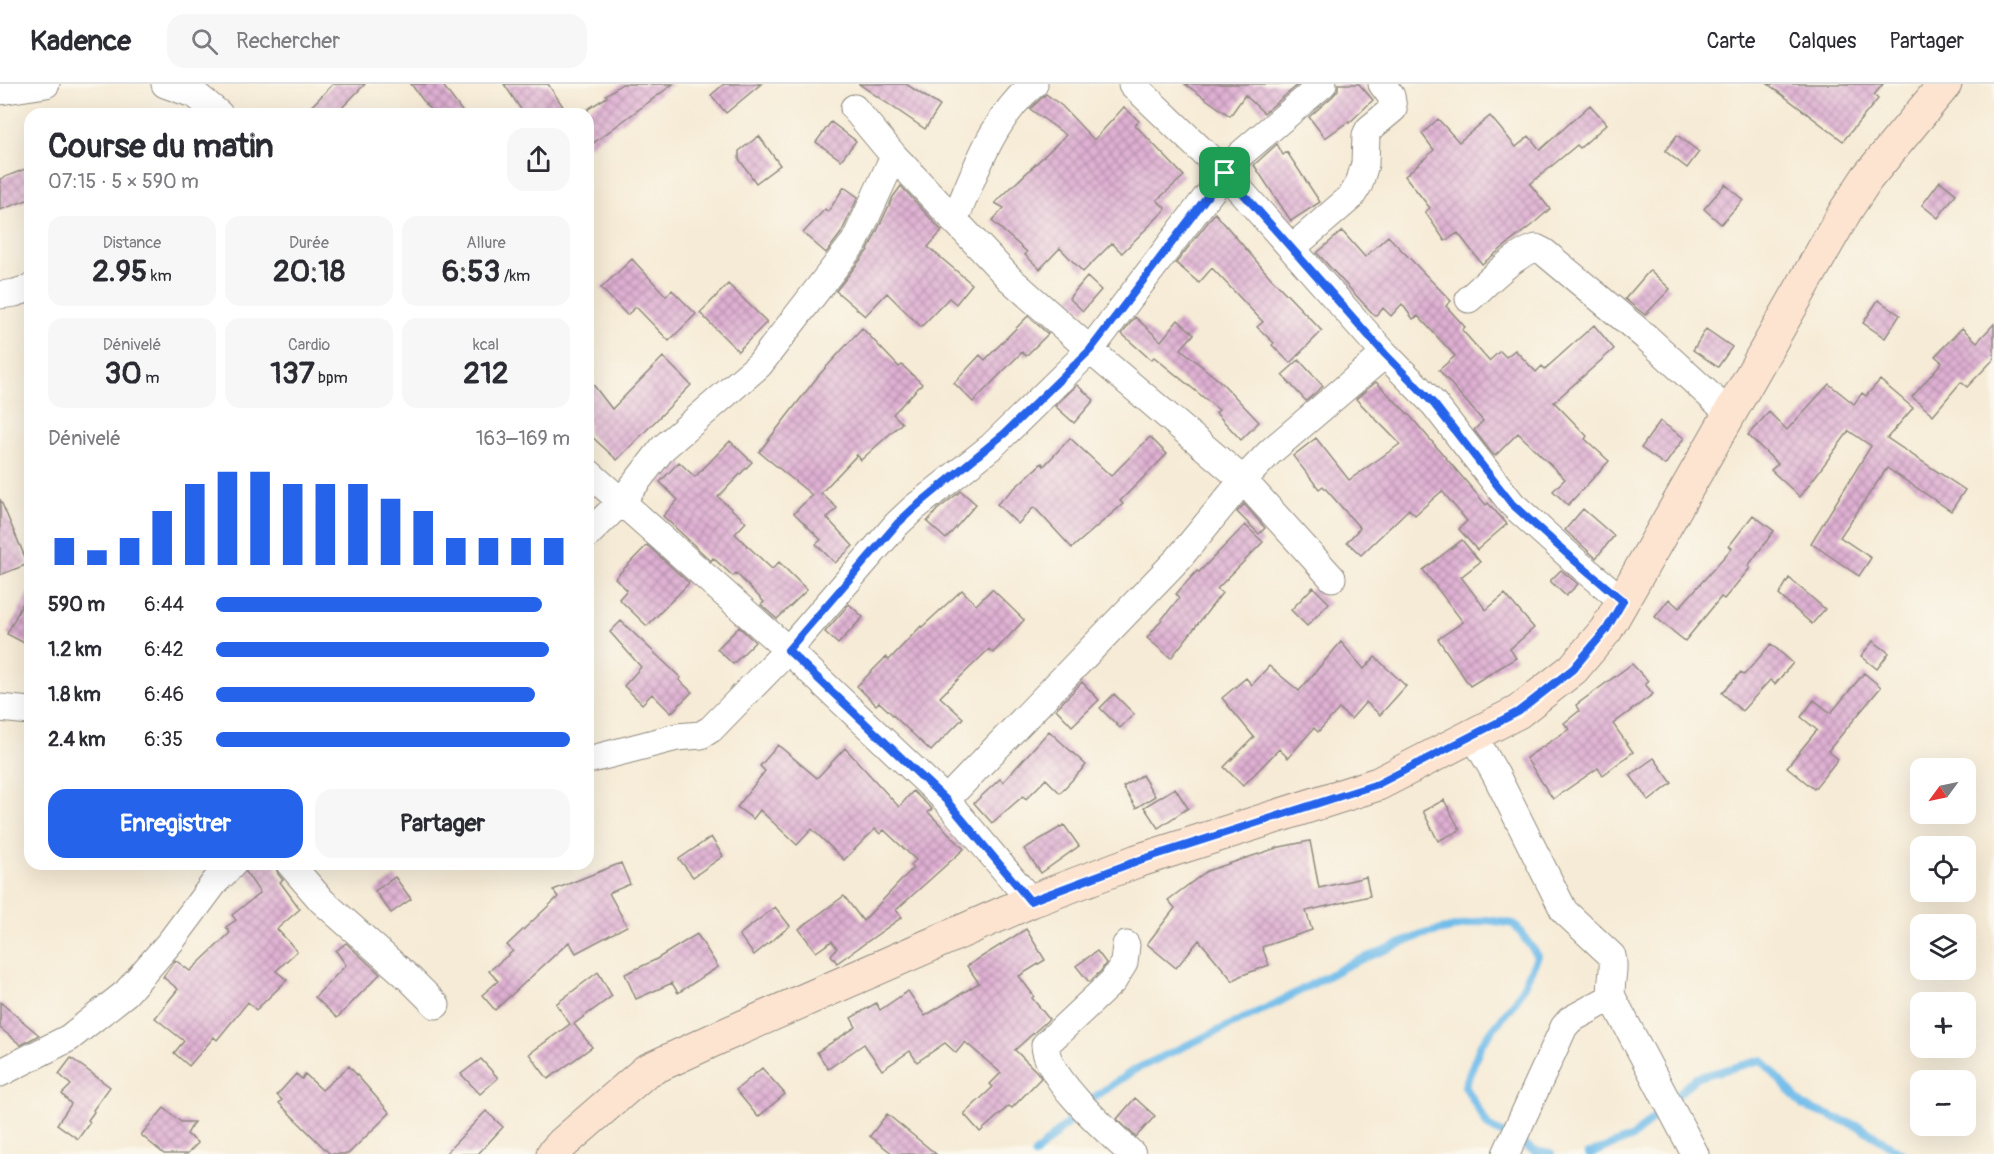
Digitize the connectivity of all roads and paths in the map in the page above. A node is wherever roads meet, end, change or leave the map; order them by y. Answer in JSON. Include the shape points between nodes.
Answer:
{"nodes":[{"id":1,"x":46,"y":84,"type":"edge"},
{"id":2,"x":165,"y":84,"type":"edge"},
{"id":3,"x":1034,"y":84,"type":"edge"},
{"id":4,"x":1132,"y":84,"type":"edge"},
{"id":5,"x":1323,"y":84,"type":"edge"},
{"id":6,"x":1382,"y":84,"type":"edge"},
{"id":7,"x":1945,"y":84,"type":"edge"},
{"id":8,"x":0,"y":91,"type":"edge"},
{"id":9,"x":212,"y":108,"type":"edge"},
{"id":10,"x":854,"y":108,"type":"dead end"},
{"id":11,"x":894,"y":156,"type":"junction"},
{"id":12,"x":1225,"y":173,"type":"junction"},
{"id":13,"x":954,"y":220,"type":"junction"},
{"id":14,"x":1292,"y":248,"type":"junction"},
{"id":15,"x":24,"y":290,"type":"edge"},
{"id":16,"x":0,"y":295,"type":"edge"},
{"id":17,"x":1469,"y":299,"type":"dead end"},
{"id":18,"x":1090,"y":350,"type":"junction"},
{"id":19,"x":1385,"y":354,"type":"junction"},
{"id":20,"x":1730,"y":414,"type":"junction"},
{"id":21,"x":594,"y":478,"type":"edge"},
{"id":22,"x":1243,"y":480,"type":"junction"},
{"id":23,"x":620,"y":503,"type":"junction"},
{"id":24,"x":594,"y":528,"type":"edge"},
{"id":25,"x":1332,"y":578,"type":"dead end"},
{"id":26,"x":1623,"y":601,"type":"junction"},
{"id":27,"x":788,"y":650,"type":"junction"},
{"id":28,"x":0,"y":708,"type":"edge"},
{"id":29,"x":24,"y":710,"type":"edge"},
{"id":30,"x":1473,"y":735,"type":"junction"},
{"id":31,"x":594,"y":758,"type":"edge"},
{"id":32,"x":946,"y":800,"type":"junction"},
{"id":33,"x":227,"y":870,"type":"edge"},
{"id":34,"x":296,"y":870,"type":"edge"},
{"id":35,"x":1030,"y":901,"type":"junction"},
{"id":36,"x":1126,"y":945,"type":"dead end"},
{"id":37,"x":1612,"y":997,"type":"junction"},
{"id":38,"x":436,"y":1005,"type":"dead end"},
{"id":39,"x":0,"y":1073,"type":"edge"},
{"id":40,"x":553,"y":1154,"type":"edge"},
{"id":41,"x":1132,"y":1154,"type":"edge"},
{"id":42,"x":1506,"y":1154,"type":"edge"},
{"id":43,"x":1695,"y":1154,"type":"edge"}],
"edges":[{"from":1,"to":8,"type":"street"},
{"from":2,"to":9,"type":"street","via":[[196,95]]},
{"from":3,"to":13,"type":"street","via":[[1002,120]]},
{"from":4,"to":12,"type":"street"},
{"from":5,"to":12,"type":"street","via":[[1241,154]]},
{"from":6,"to":14,"type":"street","via":[[1391,96],[1393,109],[1366,135],[1365,164],[1352,197]]},
{"from":7,"to":20,"type":"main road","via":[[1867,178]]},
{"from":10,"to":11,"type":"street"},
{"from":11,"to":13,"type":"street"},
{"from":11,"to":23,"type":"street","via":[[855,241],[759,365],[663,448]]},
{"from":12,"to":14,"type":"street"},
{"from":12,"to":18,"type":"street"},
{"from":13,"to":18,"type":"street","via":[[1010,279]]},
{"from":14,"to":19,"type":"street"},
{"from":15,"to":16,"type":"street"},
{"from":17,"to":20,"type":"street","via":[[1536,248],[1646,337]]},
{"from":18,"to":22,"type":"street"},
{"from":18,"to":27,"type":"street","via":[[1005,433],[897,524]]},
{"from":19,"to":22,"type":"street","via":[[1270,452]]},
{"from":19,"to":26,"type":"street","via":[[1434,404],[1512,504]]},
{"from":20,"to":26,"type":"main road"},
{"from":21,"to":23,"type":"street"},
{"from":22,"to":25,"type":"street"},
{"from":22,"to":32,"type":"street","via":[[1179,558]]},
{"from":23,"to":24,"type":"street"},
{"from":23,"to":27,"type":"street"},
{"from":26,"to":30,"type":"main road","via":[[1606,630],[1573,669],[1518,712]]},
{"from":27,"to":31,"type":"street","via":[[701,735],[677,737]]},
{"from":27,"to":32,"type":"street"},
{"from":28,"to":29,"type":"street"},
{"from":30,"to":35,"type":"main road","via":[[1378,784],[1137,861]]},
{"from":30,"to":37,"type":"street","via":[[1564,911],[1612,956]]},
{"from":32,"to":35,"type":"street"},
{"from":33,"to":39,"type":"street","via":[[126,993],[69,1038]]},
{"from":34,"to":38,"type":"street","via":[[318,897]]},
{"from":35,"to":40,"type":"main road","via":[[646,1071]]},
{"from":36,"to":41,"type":"street","via":[[1124,963],[1113,981],[1045,1045],[1045,1056],[1086,1110]]},
{"from":37,"to":42,"type":"street","via":[[1564,1027]]},
{"from":37,"to":43,"type":"street"}]}
